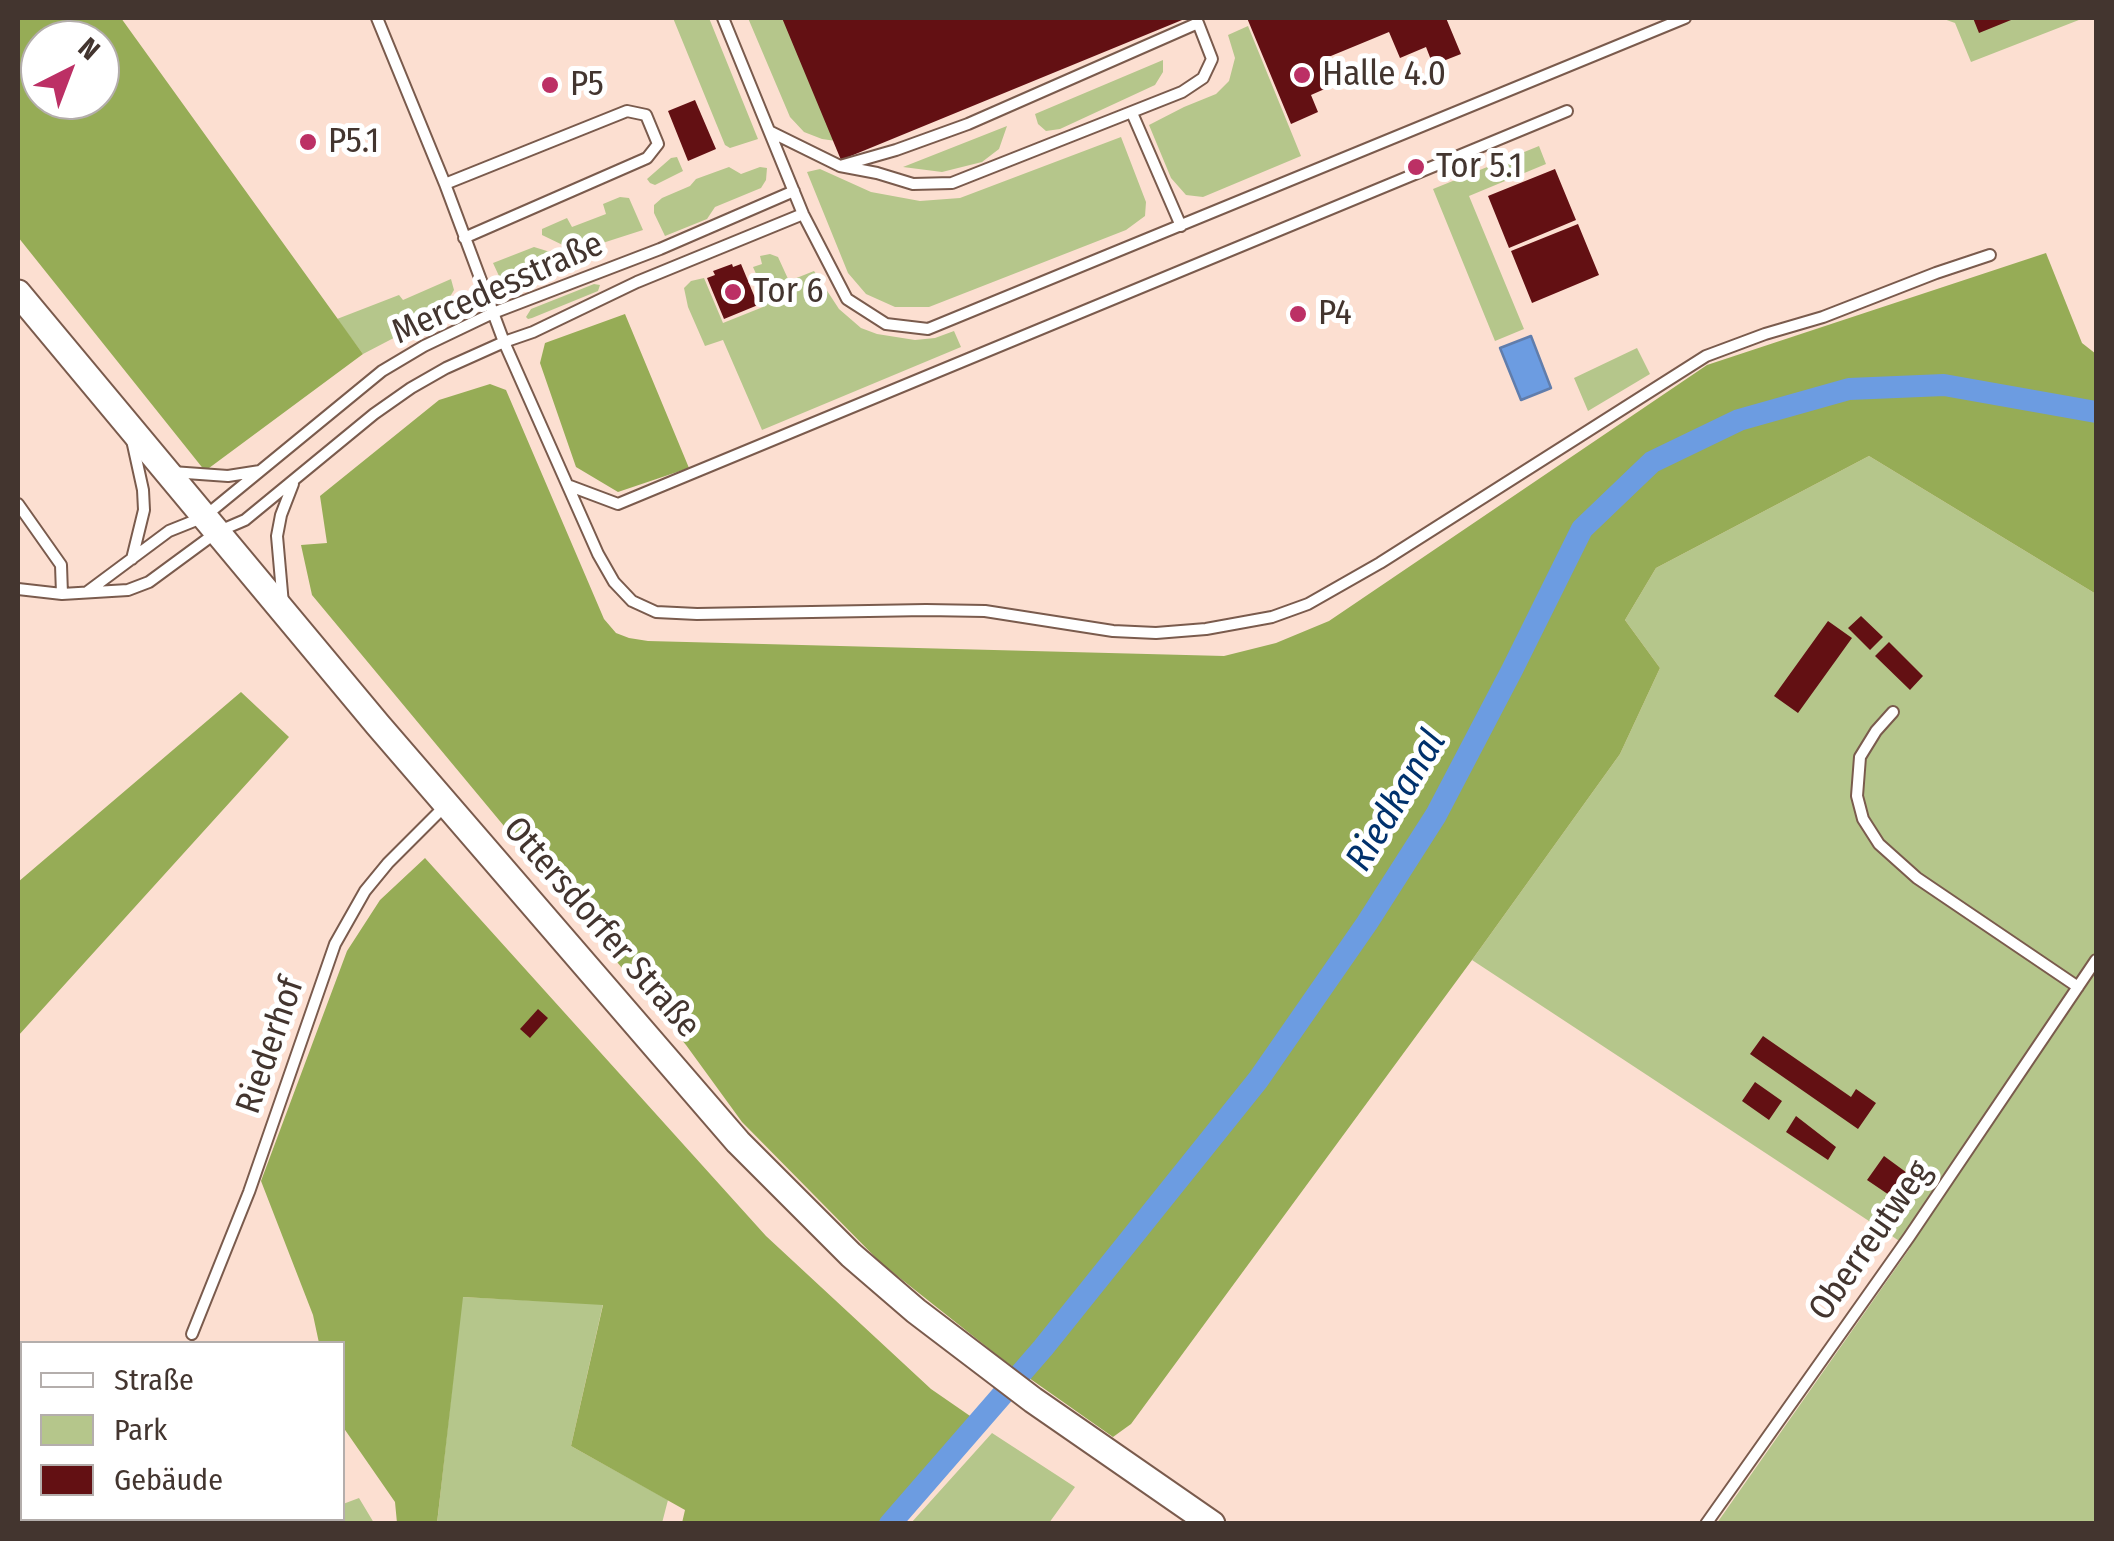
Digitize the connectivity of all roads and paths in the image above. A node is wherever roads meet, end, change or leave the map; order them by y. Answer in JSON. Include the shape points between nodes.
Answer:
{"nodes":[{"id":1,"x":376,"y":18,"type":"edge"},
{"id":2,"x":722,"y":18,"type":"edge"},
{"id":3,"x":1685,"y":18,"type":"edge"},
{"id":4,"x":1567,"y":111,"type":"dead end"},
{"id":5,"x":1132,"y":113,"type":"junction"},
{"id":6,"x":768,"y":130,"type":"junction"},
{"id":7,"x":840,"y":166,"type":"junction"},
{"id":8,"x":445,"y":184,"type":"junction"},
{"id":9,"x":794,"y":191,"type":"junction"},
{"id":10,"x":803,"y":214,"type":"junction"},
{"id":11,"x":1181,"y":226,"type":"junction"},
{"id":12,"x":464,"y":238,"type":"junction"},
{"id":13,"x":1990,"y":255,"type":"dead end"},
{"id":14,"x":18,"y":294,"type":"edge"},
{"id":15,"x":493,"y":313,"type":"junction"},
{"id":16,"x":504,"y":342,"type":"junction"},
{"id":17,"x":130,"y":429,"type":"junction"},
{"id":18,"x":166,"y":471,"type":"junction"},
{"id":19,"x":261,"y":471,"type":"junction"},
{"id":20,"x":296,"y":479,"type":"junction"},
{"id":21,"x":570,"y":486,"type":"junction"},
{"id":22,"x":18,"y":504,"type":"edge"},
{"id":23,"x":211,"y":525,"type":"junction"},
{"id":24,"x":132,"y":558,"type":"junction"},
{"id":25,"x":18,"y":590,"type":"edge"},
{"id":26,"x":86,"y":592,"type":"junction"},
{"id":27,"x":62,"y":594,"type":"junction"},
{"id":28,"x":284,"y":613,"type":"junction"},
{"id":29,"x":1893,"y":712,"type":"dead end"},
{"id":30,"x":447,"y":803,"type":"junction"},
{"id":31,"x":2096,"y":960,"type":"edge"},
{"id":32,"x":2078,"y":987,"type":"junction"},
{"id":33,"x":192,"y":1334,"type":"dead end"},
{"id":34,"x":1212,"y":1524,"type":"edge"},
{"id":35,"x":1706,"y":1524,"type":"edge"}],
"edges":[{"from":1,"to":8,"type":"lane"},
{"from":2,"to":6,"type":"lane"},
{"from":3,"to":11,"type":"lane"},
{"from":4,"to":21,"type":"lane","via":[[618,504]]},
{"from":5,"to":7,"type":"lane","via":[[952,183],[912,184]]},
{"from":5,"to":7,"type":"lane","via":[[1203,78],[1212,59],[1198,23],[968,124]]},
{"from":5,"to":11,"type":"lane"},
{"from":6,"to":7,"type":"lane"},
{"from":6,"to":9,"type":"lane"},
{"from":8,"to":12,"type":"lane"},
{"from":8,"to":12,"type":"lane","via":[[627,111],[646,115],[658,144],[647,158]]},
{"from":9,"to":10,"type":"lane"},
{"from":9,"to":15,"type":"lane","name":"Mercedesstraße"},
{"from":10,"to":11,"type":"lane","via":[[847,298],[886,324],[928,330]]},
{"from":10,"to":16,"type":"lane","name":"Mercedesstraße"},
{"from":12,"to":15,"type":"lane"},
{"from":13,"to":21,"type":"lane","via":[[1706,356],[1308,604],[1206,630],[1113,631],[985,611],[656,612],[632,602],[614,582]]},
{"from":14,"to":17,"type":"street","name":"Ottersdorfer Straße"},
{"from":15,"to":16,"type":"lane"},
{"from":15,"to":19,"type":"lane","name":"Mercedesstraße","via":[[382,371]]},
{"from":16,"to":20,"type":"lane","name":"Mercedesstraße","via":[[411,388]]},
{"from":16,"to":21,"type":"lane"},
{"from":17,"to":18,"type":"street","name":"Ottersdorfer Straße"},
{"from":17,"to":24,"type":"lane","via":[[144,510]]},
{"from":18,"to":19,"type":"lane"},
{"from":18,"to":23,"type":"street","name":"Ottersdorfer Straße"},
{"from":19,"to":23,"type":"lane","name":"Mercedesstraße"},
{"from":20,"to":23,"type":"lane","name":"Mercedesstraße","via":[[245,520]]},
{"from":20,"to":28,"type":"lane","via":[[277,536]]},
{"from":22,"to":27,"type":"lane","via":[[61,565]]},
{"from":23,"to":24,"type":"lane","via":[[169,532]]},
{"from":23,"to":26,"type":"lane","via":[[149,582]]},
{"from":23,"to":28,"type":"street","name":"Ottersdorfer Straße"},
{"from":24,"to":26,"type":"lane"},
{"from":25,"to":27,"type":"lane"},
{"from":26,"to":27,"type":"lane"},
{"from":28,"to":30,"type":"street","name":"Ottersdorfer Straße"},
{"from":29,"to":32,"type":"lane","via":[[1860,757],[1856,796],[1879,844],[1917,878]]},
{"from":30,"to":33,"type":"lane","name":"Riederhof","via":[[376,877],[335,944],[250,1192]]},
{"from":30,"to":34,"type":"street","name":"Ottersdorfer Straße","via":[[738,1142],[851,1254],[1032,1400]]},
{"from":31,"to":32,"type":"lane","name":"Oberreutweg"},
{"from":32,"to":35,"type":"lane","name":"Oberreutweg"}]}
